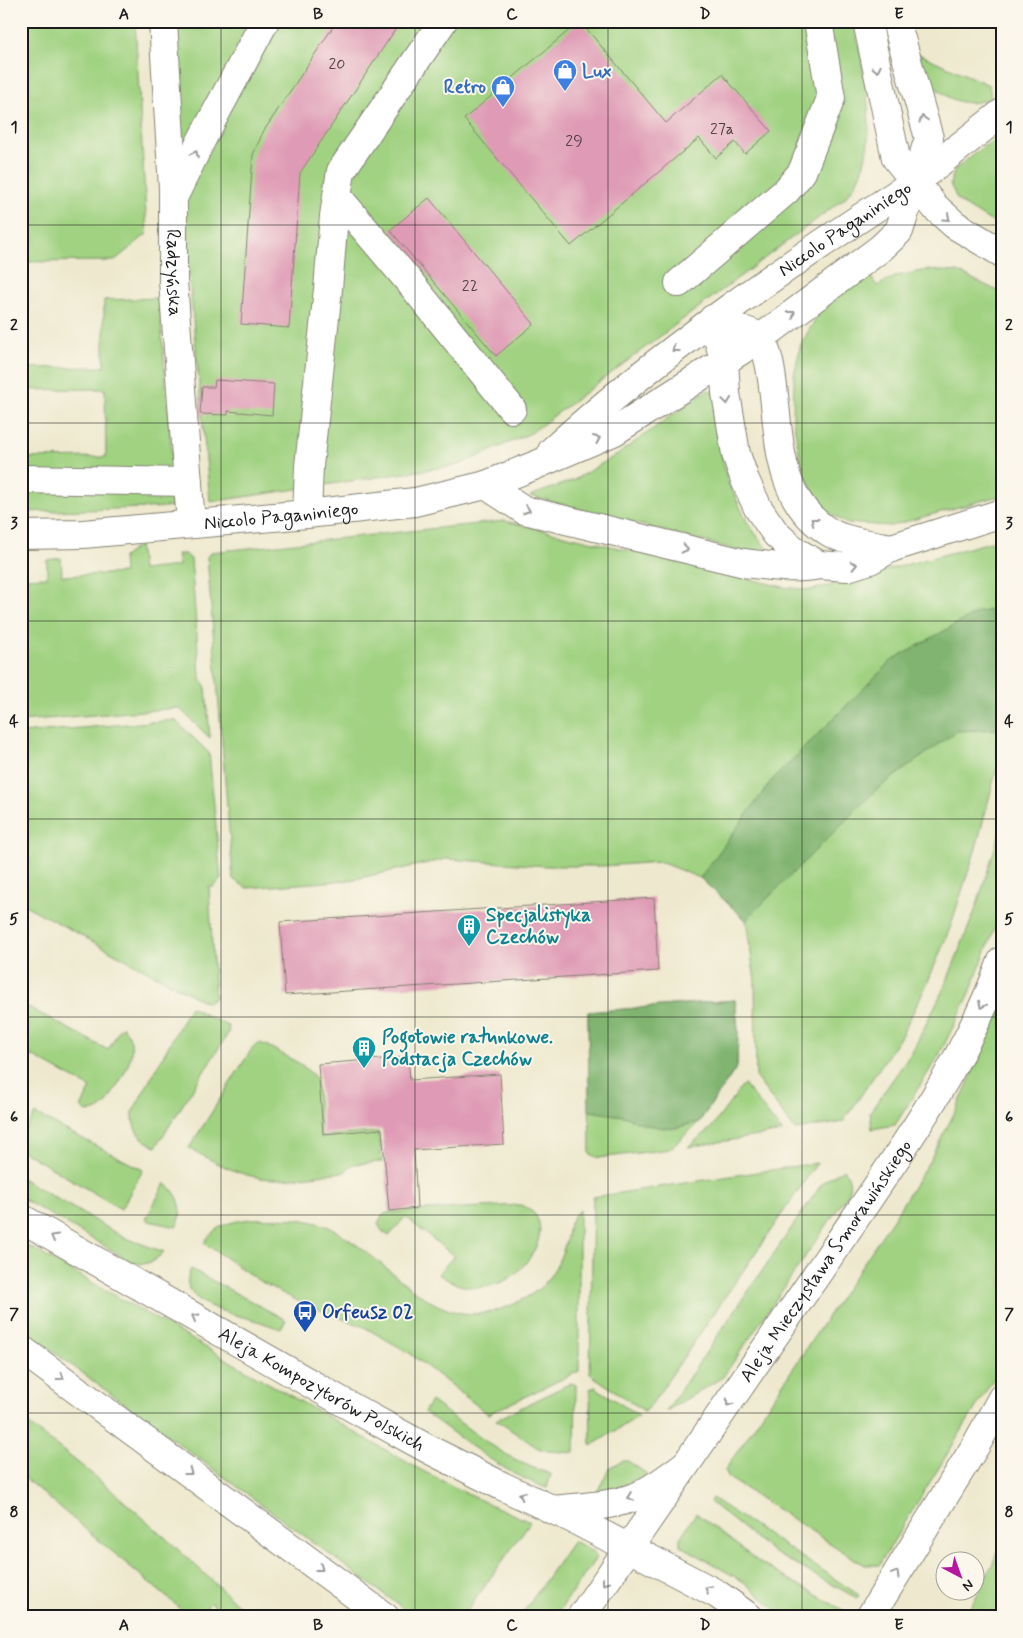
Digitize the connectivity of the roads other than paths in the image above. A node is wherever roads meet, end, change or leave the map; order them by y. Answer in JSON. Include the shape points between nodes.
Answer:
{"nodes":[{"id":1,"x":163,"y":21,"type":"edge"},
{"id":2,"x":265,"y":21,"type":"edge"},
{"id":3,"x":443,"y":21,"type":"edge"},
{"id":4,"x":818,"y":21,"type":"edge"},
{"id":5,"x":867,"y":21,"type":"edge"},
{"id":6,"x":896,"y":21,"type":"edge"},
{"id":7,"x":1002,"y":113,"type":"edge"},
{"id":8,"x":915,"y":182,"type":"junction"},
{"id":9,"x":337,"y":196,"type":"junction"},
{"id":10,"x":173,"y":198,"type":"junction"},
{"id":11,"x":1002,"y":253,"type":"edge"},
{"id":12,"x":679,"y":283,"type":"dead end"},
{"id":13,"x":713,"y":319,"type":"junction"},
{"id":14,"x":762,"y":337,"type":"junction"},
{"id":15,"x":724,"y":360,"type":"junction"},
{"id":16,"x":512,"y":409,"type":"dead end"},
{"id":17,"x":536,"y":465,"type":"junction"},
{"id":18,"x":21,"y":479,"type":"edge"},
{"id":19,"x":188,"y":482,"type":"junction"},
{"id":20,"x":486,"y":485,"type":"junction"},
{"id":21,"x":1002,"y":513,"type":"edge"},
{"id":22,"x":307,"y":514,"type":"junction"},
{"id":23,"x":191,"y":524,"type":"junction"},
{"id":24,"x":21,"y":535,"type":"edge"},
{"id":25,"x":892,"y":548,"type":"junction"},
{"id":26,"x":819,"y":565,"type":"junction"},
{"id":27,"x":1002,"y":961,"type":"edge"},
{"id":28,"x":21,"y":1218,"type":"edge"},
{"id":29,"x":21,"y":1349,"type":"edge"},
{"id":30,"x":1002,"y":1398,"type":"edge"},
{"id":31,"x":687,"y":1464,"type":"junction"},
{"id":32,"x":552,"y":1510,"type":"junction"},
{"id":33,"x":628,"y":1548,"type":"junction"},
{"id":34,"x":385,"y":1617,"type":"edge"},
{"id":35,"x":581,"y":1617,"type":"edge"},
{"id":36,"x":749,"y":1617,"type":"edge"},
{"id":37,"x":870,"y":1617,"type":"edge"}],
"edges":[{"from":1,"to":10,"type":"street","name":"Radzyńska"},
{"from":10,"to":2,"type":"street","one_way":true},
{"from":3,"to":9,"type":"street","via":[[341,171]]},
{"from":4,"to":12,"type":"street","via":[[831,98],[802,172],[786,191]]},
{"from":5,"to":8,"type":"street","one_way":true,"via":[[896,158]]},
{"from":8,"to":6,"type":"street","one_way":true,"via":[[929,138]]},
{"from":7,"to":8,"type":"street"},
{"from":8,"to":11,"type":"street","one_way":true,"via":[[935,207],[956,225]]},
{"from":8,"to":13,"type":"street","name":"Niccolo Paganiniego"},
{"from":14,"to":8,"type":"street","name":"Niccolo Paganiniego","one_way":true,"via":[[899,231]]},
{"from":9,"to":16,"type":"street"},
{"from":9,"to":22,"type":"street","via":[[308,466]]},
{"from":10,"to":19,"type":"street","name":"Radzyńska","via":[[173,281]]},
{"from":13,"to":14,"type":"street"},
{"from":13,"to":15,"type":"street"},
{"from":13,"to":17,"type":"street","name":"Niccolo Paganiniego","one_way":true,"via":[[591,416]]},
{"from":14,"to":15,"type":"street","name":"Niccolo Paganiniego"},
{"from":25,"to":14,"type":"street","one_way":true,"via":[[830,533],[807,516],[793,495],[781,456],[769,364]]},
{"from":17,"to":15,"type":"street","name":"Niccolo Paganiniego","one_way":true,"via":[[613,432]]},
{"from":15,"to":26,"type":"street","one_way":true,"via":[[736,454],[758,508],[776,534],[795,552]]},
{"from":17,"to":20,"type":"street","name":"Niccolo Paganiniego"},
{"from":18,"to":19,"type":"street"},
{"from":19,"to":23,"type":"street","name":"Radzyńska"},
{"from":20,"to":22,"type":"street","name":"Niccolo Paganiniego","via":[[415,502]]},
{"from":20,"to":26,"type":"street","one_way":true,"via":[[524,510],[744,563],[778,567]]},
{"from":21,"to":25,"type":"street"},
{"from":22,"to":23,"type":"street","name":"Niccolo Paganiniego"},
{"from":23,"to":24,"type":"street","name":"Niccolo Paganiniego","via":[[83,534]]},
{"from":26,"to":25,"type":"street","one_way":true,"via":[[847,566],[870,560]]},
{"from":27,"to":31,"type":"street","name":"Aleja Mieczysława Smorawińskiego","one_way":true,"via":[[964,1044],[929,1107]]},
{"from":32,"to":28,"type":"street","name":"Aleja Kompozytorów Polskich","one_way":true,"via":[[364,1414]]},
{"from":29,"to":34,"type":"street","one_way":true},
{"from":37,"to":30,"type":"street","one_way":true},
{"from":31,"to":32,"type":"street","one_way":true,"via":[[630,1499]]},
{"from":31,"to":33,"type":"street","name":"Aleja Mieczysława Smorawińskiego"},
{"from":32,"to":33,"type":"street","name":"Aleja Kompozytorów Polskich"},
{"from":33,"to":35,"type":"street","name":"Aleja Mieczysława Smorawińskiego","one_way":true},
{"from":36,"to":33,"type":"street","name":"Aleja Kompozytorów Polskich","one_way":true,"via":[[718,1594]]}]}
